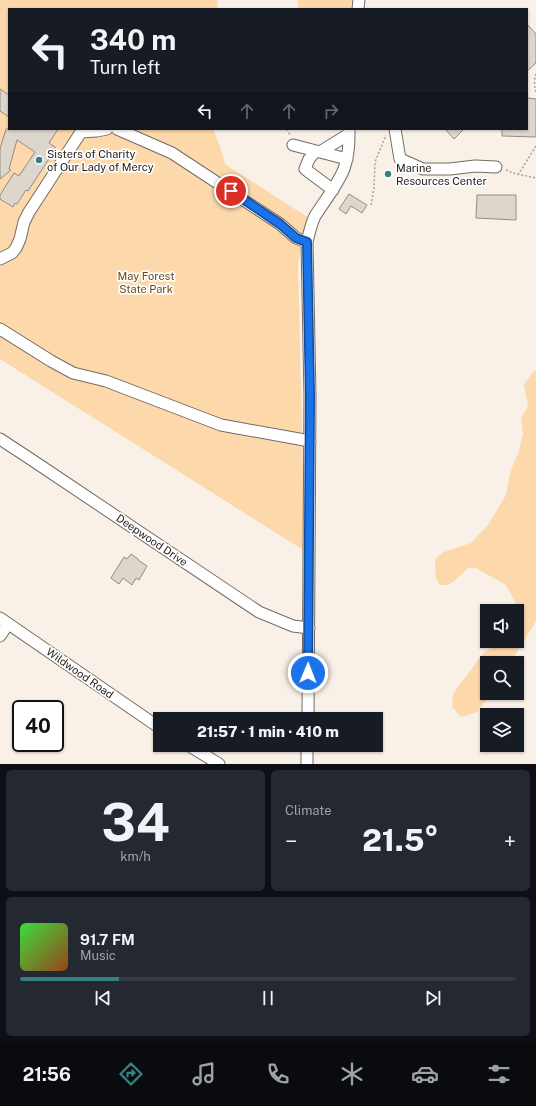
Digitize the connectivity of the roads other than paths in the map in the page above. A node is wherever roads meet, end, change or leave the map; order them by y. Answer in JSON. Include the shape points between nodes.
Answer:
{"nodes":[{"id":1,"x":100,"y":130,"type":"edge"},
{"id":2,"x":119,"y":130,"type":"edge"},
{"id":3,"x":349,"y":132,"type":"edge"},
{"id":4,"x":390,"y":132,"type":"edge"},
{"id":5,"x":293,"y":145,"type":"dead end"},
{"id":6,"x":318,"y":152,"type":"junction"},
{"id":7,"x":347,"y":159,"type":"junction"},
{"id":8,"x":496,"y":167,"type":"road end"},
{"id":9,"x":333,"y":190,"type":"junction"},
{"id":10,"x":307,"y":242,"type":"junction"},
{"id":11,"x":0,"y":259,"type":"edge"},
{"id":12,"x":0,"y":329,"type":"edge"},
{"id":13,"x":0,"y":439,"type":"edge"},
{"id":14,"x":310,"y":441,"type":"junction"},
{"id":15,"x":4,"y":621,"type":"edge"},
{"id":16,"x":309,"y":628,"type":"junction"},
{"id":17,"x":0,"y":636,"type":"edge"},
{"id":18,"x":308,"y":712,"type":"edge"},
{"id":19,"x":153,"y":723,"type":"edge"},
{"id":20,"x":199,"y":752,"type":"edge"},
{"id":21,"x":307,"y":752,"type":"edge"},
{"id":22,"x":218,"y":764,"type":"edge"},
{"id":23,"x":307,"y":764,"type":"edge"}],
"edges":[{"from":1,"to":11,"type":"street","via":[[81,132],[29,212],[16,248]]},
{"from":2,"to":10,"type":"street","via":[[172,153],[280,224],[296,238]]},
{"from":3,"to":6,"type":"street"},
{"from":3,"to":7,"type":"street"},
{"from":4,"to":8,"type":"street","via":[[400,159],[422,169]]},
{"from":5,"to":6,"type":"street"},
{"from":6,"to":7,"type":"street"},
{"from":6,"to":9,"type":"street","via":[[309,160],[305,169]]},
{"from":7,"to":9,"type":"street"},
{"from":9,"to":10,"type":"street","via":[[315,217]]},
{"from":10,"to":14,"type":"street"},
{"from":12,"to":14,"type":"street","via":[[73,372],[106,381],[221,425]]},
{"from":13,"to":16,"type":"street","name":"Deepwood Drive","via":[[259,612],[293,626]]},
{"from":14,"to":16,"type":"street"},
{"from":15,"to":17,"type":"street"},
{"from":15,"to":19,"type":"street","name":"Wildwood Road"},
{"from":16,"to":18,"type":"street"},
{"from":20,"to":22,"type":"street"},
{"from":21,"to":23,"type":"street"}]}
